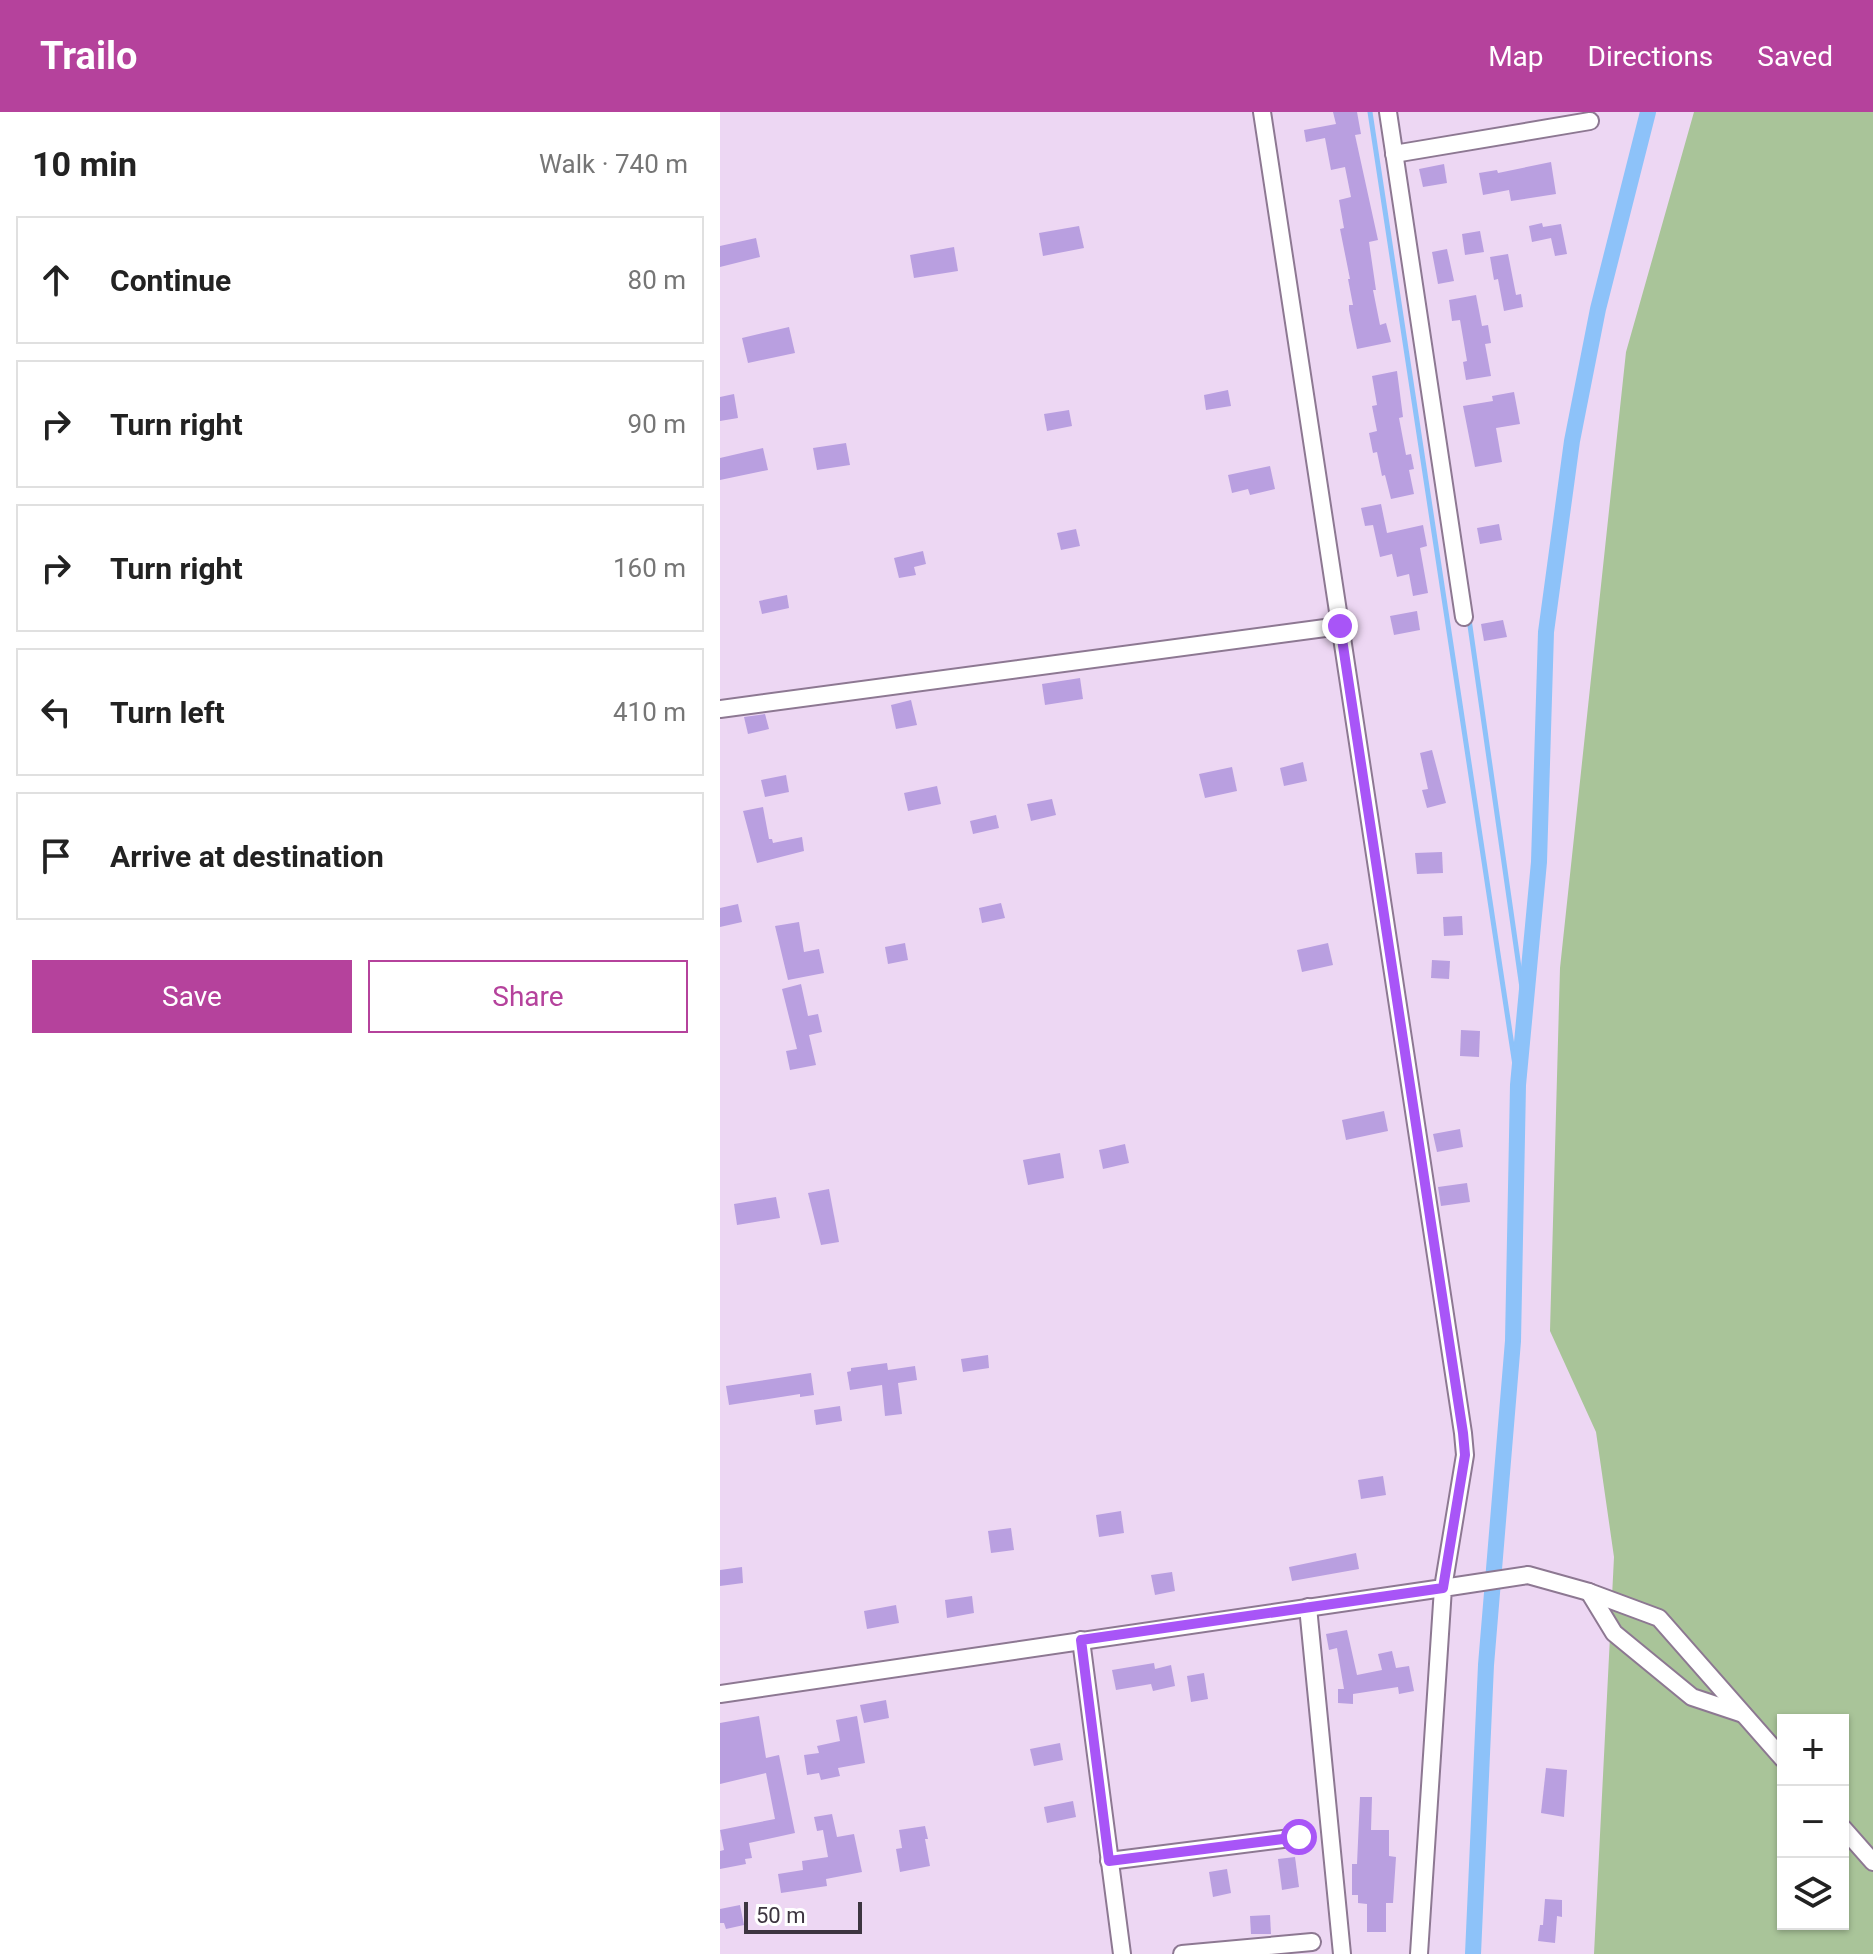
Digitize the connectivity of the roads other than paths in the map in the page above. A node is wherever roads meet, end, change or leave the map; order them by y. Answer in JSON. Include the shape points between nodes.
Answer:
{"nodes":[{"id":1,"x":1262,"y":112,"type":"edge"},
{"id":2,"x":1388,"y":112,"type":"edge"},
{"id":3,"x":1590,"y":121,"type":"dead end"},
{"id":4,"x":1394,"y":154,"type":"junction"},
{"id":5,"x":1464,"y":617,"type":"dead end"},
{"id":6,"x":1340,"y":626,"type":"junction"},
{"id":7,"x":720,"y":709,"type":"edge"},
{"id":8,"x":1451,"y":1587,"type":"junction"},
{"id":9,"x":1589,"y":1592,"type":"junction"},
{"id":10,"x":1308,"y":1607,"type":"junction"},
{"id":11,"x":1081,"y":1640,"type":"junction"},
{"id":12,"x":720,"y":1694,"type":"edge"},
{"id":13,"x":1745,"y":1715,"type":"junction"},
{"id":14,"x":1777,"y":1752,"type":"edge"},
{"id":15,"x":1849,"y":1835,"type":"edge"},
{"id":16,"x":1299,"y":1837,"type":"dead end"},
{"id":17,"x":1109,"y":1861,"type":"junction"},
{"id":18,"x":1873,"y":1862,"type":"edge"},
{"id":19,"x":1312,"y":1942,"type":"dead end"},
{"id":20,"x":1122,"y":1954,"type":"edge"},
{"id":21,"x":1182,"y":1954,"type":"edge"},
{"id":22,"x":1342,"y":1954,"type":"edge"},
{"id":23,"x":1419,"y":1954,"type":"edge"}],
"edges":[{"from":1,"to":6,"type":"street"},
{"from":2,"to":4,"type":"street"},
{"from":3,"to":4,"type":"street"},
{"from":4,"to":5,"type":"street"},
{"from":6,"to":7,"type":"street"},
{"from":6,"to":8,"type":"street","via":[[1463,1433]]},
{"from":8,"to":9,"type":"street","via":[[1528,1575]]},
{"from":8,"to":10,"type":"street"},
{"from":8,"to":23,"type":"street"},
{"from":9,"to":13,"type":"street","via":[[1659,1618]]},
{"from":9,"to":13,"type":"street","via":[[1614,1633],[1692,1697]]},
{"from":10,"to":11,"type":"street"},
{"from":10,"to":22,"type":"street"},
{"from":11,"to":12,"type":"street"},
{"from":11,"to":17,"type":"street"},
{"from":13,"to":14,"type":"street"},
{"from":15,"to":18,"type":"street"},
{"from":16,"to":17,"type":"street"},
{"from":17,"to":20,"type":"street"},
{"from":19,"to":21,"type":"street"}]}
